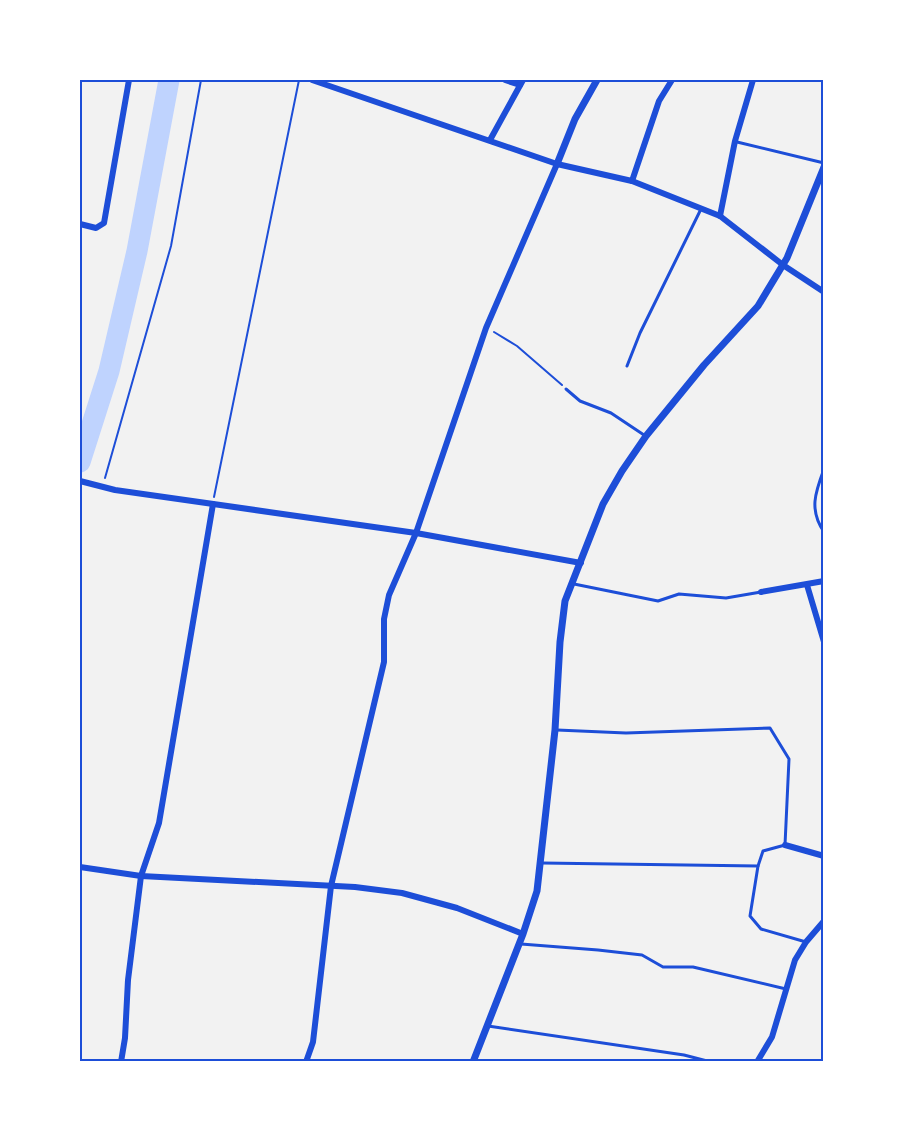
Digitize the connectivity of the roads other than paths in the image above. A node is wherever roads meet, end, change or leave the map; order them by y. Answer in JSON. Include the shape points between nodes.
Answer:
{"nodes":[{"id":1,"x":129,"y":80,"type":"edge"},
{"id":2,"x":312,"y":80,"type":"edge"},
{"id":3,"x":505,"y":80,"type":"edge"},
{"id":4,"x":597,"y":80,"type":"edge"},
{"id":5,"x":672,"y":80,"type":"edge"},
{"id":6,"x":753,"y":80,"type":"edge"},
{"id":7,"x":521,"y":82,"type":"edge"},
{"id":8,"x":490,"y":140,"type":"junction"},
{"id":9,"x":735,"y":141,"type":"junction"},
{"id":10,"x":556,"y":165,"type":"junction"},
{"id":11,"x":824,"y":165,"type":"edge"},
{"id":12,"x":632,"y":181,"type":"junction"},
{"id":13,"x":701,"y":209,"type":"junction"},
{"id":14,"x":720,"y":216,"type":"junction"},
{"id":15,"x":80,"y":224,"type":"edge"},
{"id":16,"x":783,"y":265,"type":"junction"},
{"id":17,"x":824,"y":292,"type":"edge"},
{"id":18,"x":627,"y":366,"type":"dead end"},
{"id":19,"x":566,"y":389,"type":"road end"},
{"id":20,"x":645,"y":436,"type":"junction"},
{"id":21,"x":824,"y":470,"type":"edge"},
{"id":22,"x":81,"y":481,"type":"edge"},
{"id":23,"x":213,"y":504,"type":"junction"},
{"id":24,"x":824,"y":532,"type":"edge"},
{"id":25,"x":416,"y":533,"type":"junction"},
{"id":26,"x":581,"y":563,"type":"junction"},
{"id":27,"x":824,"y":581,"type":"edge"},
{"id":28,"x":572,"y":584,"type":"junction"},
{"id":29,"x":807,"y":585,"type":"junction"},
{"id":30,"x":761,"y":592,"type":"joint"},
{"id":31,"x":824,"y":642,"type":"edge"},
{"id":32,"x":555,"y":730,"type":"junction"},
{"id":33,"x":785,"y":845,"type":"junction"},
{"id":34,"x":824,"y":856,"type":"edge"},
{"id":35,"x":541,"y":863,"type":"junction"},
{"id":36,"x":758,"y":866,"type":"junction"},
{"id":37,"x":80,"y":867,"type":"edge"},
{"id":38,"x":141,"y":876,"type":"junction"},
{"id":39,"x":330,"y":886,"type":"junction"},
{"id":40,"x":824,"y":921,"type":"edge"},
{"id":41,"x":523,"y":934,"type":"junction"},
{"id":42,"x":806,"y":942,"type":"junction"},
{"id":43,"x":519,"y":944,"type":"junction"},
{"id":44,"x":786,"y":989,"type":"junction"},
{"id":45,"x":487,"y":1025,"type":"junction"},
{"id":46,"x":121,"y":1062,"type":"edge"},
{"id":47,"x":306,"y":1062,"type":"edge"},
{"id":48,"x":473,"y":1062,"type":"edge"},
{"id":49,"x":711,"y":1062,"type":"edge"},
{"id":50,"x":757,"y":1062,"type":"edge"}],
"edges":[{"from":1,"to":15,"type":"street","via":[[104,223],[96,228]]},
{"from":2,"to":8,"type":"street"},
{"from":3,"to":7,"type":"street"},
{"from":4,"to":10,"type":"street"},
{"from":5,"to":12,"type":"street","via":[[659,101]]},
{"from":6,"to":9,"type":"street"},
{"from":7,"to":8,"type":"street"},
{"from":8,"to":10,"type":"street"},
{"from":9,"to":11,"type":"lane"},
{"from":9,"to":14,"type":"street"},
{"from":10,"to":12,"type":"street"},
{"from":10,"to":25,"type":"street","via":[[486,328]]},
{"from":11,"to":16,"type":"street"},
{"from":12,"to":13,"type":"street"},
{"from":13,"to":14,"type":"street"},
{"from":13,"to":18,"type":"lane"},
{"from":14,"to":16,"type":"street"},
{"from":16,"to":17,"type":"street"},
{"from":16,"to":20,"type":"street","via":[[758,306]]},
{"from":19,"to":20,"type":"lane","via":[[580,401],[611,413]]},
{"from":20,"to":26,"type":"street","via":[[603,504]]},
{"from":21,"to":24,"type":"lane","via":[[814,502],[816,520]]},
{"from":22,"to":23,"type":"street"},
{"from":23,"to":25,"type":"street"},
{"from":23,"to":38,"type":"street","via":[[159,823]]},
{"from":25,"to":26,"type":"street"},
{"from":25,"to":39,"type":"street","via":[[389,595],[384,619],[384,662]]},
{"from":26,"to":28,"type":"street"},
{"from":27,"to":29,"type":"street"},
{"from":28,"to":30,"type":"lane","via":[[658,601],[679,594],[726,598]]},
{"from":28,"to":32,"type":"street","via":[[562,616]]},
{"from":29,"to":30,"type":"street"},
{"from":29,"to":31,"type":"street"},
{"from":32,"to":33,"type":"lane","via":[[626,733],[770,728],[789,759]]},
{"from":32,"to":35,"type":"street"},
{"from":33,"to":34,"type":"street"},
{"from":33,"to":36,"type":"lane","via":[[763,851]]},
{"from":35,"to":36,"type":"lane"},
{"from":35,"to":41,"type":"street","via":[[537,891]]},
{"from":36,"to":42,"type":"lane","via":[[750,916],[760,928]]},
{"from":37,"to":38,"type":"street"},
{"from":38,"to":39,"type":"street"},
{"from":38,"to":46,"type":"street"},
{"from":39,"to":41,"type":"street","via":[[402,893],[457,908]]},
{"from":39,"to":47,"type":"street","via":[[313,1042]]},
{"from":40,"to":42,"type":"street"},
{"from":41,"to":43,"type":"street"},
{"from":42,"to":44,"type":"street","via":[[795,960]]},
{"from":43,"to":44,"type":"lane","via":[[642,956],[663,968],[693,967]]},
{"from":43,"to":45,"type":"street"},
{"from":44,"to":50,"type":"street","via":[[772,1036]]},
{"from":45,"to":48,"type":"street"},
{"from":45,"to":49,"type":"lane"}]}
